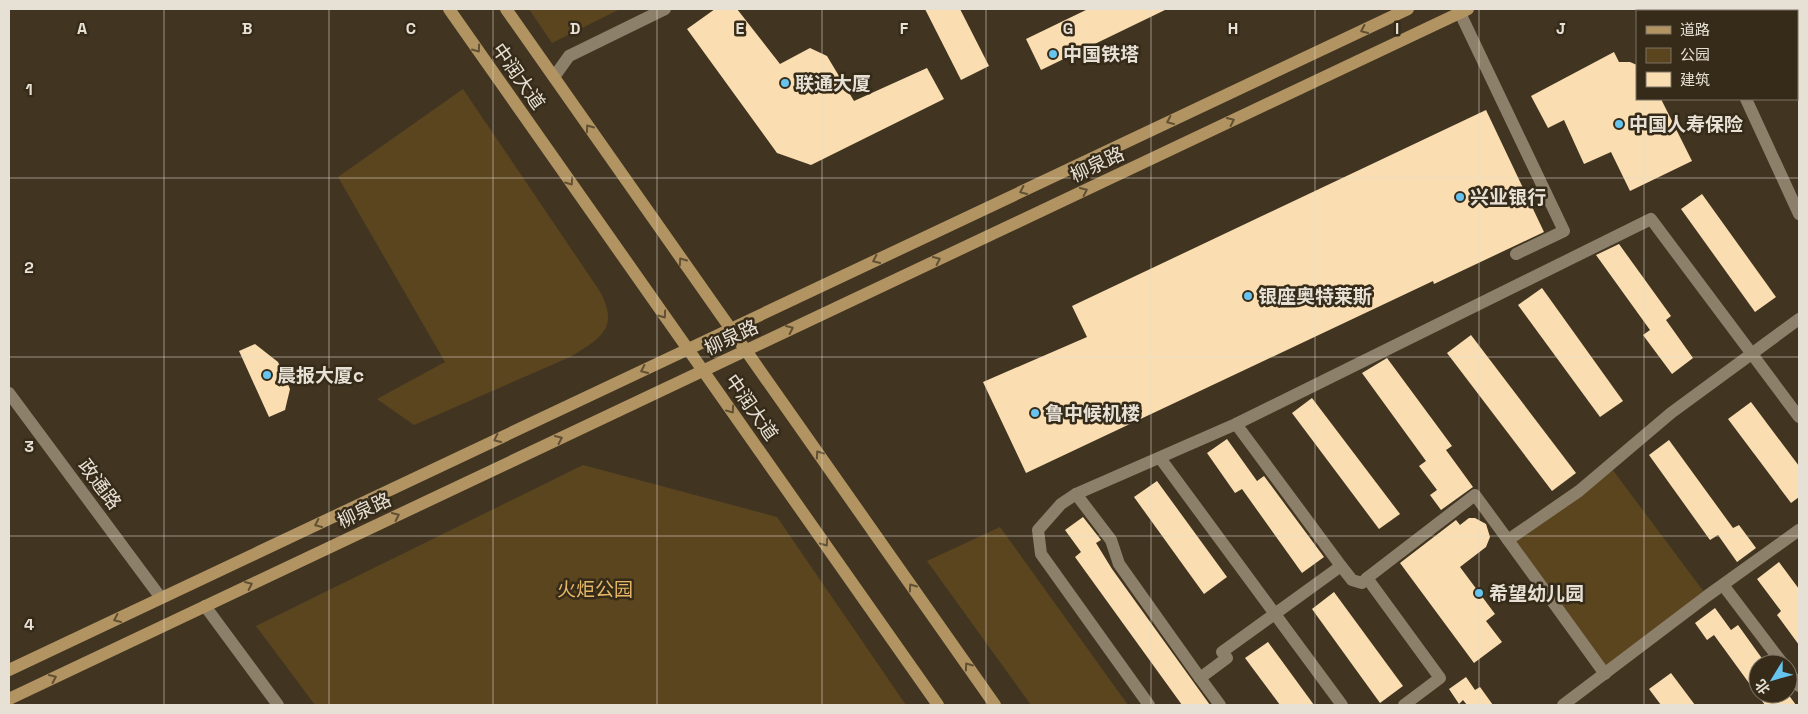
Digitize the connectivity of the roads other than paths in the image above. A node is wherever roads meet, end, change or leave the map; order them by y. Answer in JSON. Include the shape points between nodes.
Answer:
{"nodes":[{"id":1,"x":449,"y":9,"type":"edge"},
{"id":2,"x":506,"y":9,"type":"edge"},
{"id":3,"x":664,"y":9,"type":"edge"},
{"id":4,"x":1408,"y":9,"type":"edge"},
{"id":5,"x":1464,"y":11,"type":"edge"},
{"id":6,"x":1389,"y":13,"type":"edge"},
{"id":7,"x":554,"y":77,"type":"junction"},
{"id":8,"x":1746,"y":100,"type":"edge"},
{"id":9,"x":1799,"y":214,"type":"edge"},
{"id":10,"x":1516,"y":254,"type":"dead end"},
{"id":11,"x":1799,"y":319,"type":"edge"},
{"id":12,"x":731,"y":329,"type":"junction"},
{"id":13,"x":688,"y":349,"type":"junction"},
{"id":14,"x":746,"y":350,"type":"junction"},
{"id":15,"x":1750,"y":353,"type":"junction"},
{"id":16,"x":703,"y":370,"type":"junction"},
{"id":17,"x":9,"y":393,"type":"edge"},
{"id":18,"x":1799,"y":416,"type":"edge"},
{"id":19,"x":1236,"y":424,"type":"junction"},
{"id":20,"x":1160,"y":458,"type":"junction"},
{"id":21,"x":1076,"y":494,"type":"junction"},
{"id":22,"x":1799,"y":530,"type":"edge"},
{"id":23,"x":1508,"y":540,"type":"junction"},
{"id":24,"x":1341,"y":566,"type":"junction"},
{"id":25,"x":1367,"y":578,"type":"junction"},
{"id":26,"x":1723,"y":585,"type":"junction"},
{"id":27,"x":161,"y":598,"type":"junction"},
{"id":28,"x":205,"y":606,"type":"junction"},
{"id":29,"x":1275,"y":614,"type":"junction"},
{"id":30,"x":1775,"y":654,"type":"edge"},
{"id":31,"x":9,"y":670,"type":"edge"},
{"id":32,"x":1605,"y":674,"type":"junction"},
{"id":33,"x":1200,"y":678,"type":"junction"},
{"id":34,"x":9,"y":699,"type":"edge"},
{"id":35,"x":278,"y":705,"type":"edge"},
{"id":36,"x":938,"y":705,"type":"edge"},
{"id":37,"x":995,"y":705,"type":"edge"},
{"id":38,"x":1150,"y":705,"type":"edge"},
{"id":39,"x":1220,"y":705,"type":"edge"},
{"id":40,"x":1342,"y":705,"type":"edge"},
{"id":41,"x":1404,"y":705,"type":"edge"},
{"id":42,"x":1563,"y":705,"type":"edge"}],
"edges":[{"from":1,"to":13,"type":"main road","name":"中润大道","one_way":true},
{"from":2,"to":7,"type":"main road","name":"中润大道"},
{"from":3,"to":7,"type":"street","via":[[569,56]]},
{"from":4,"to":6,"type":"main road","name":"柳泉路"},
{"from":5,"to":10,"type":"street","via":[[1564,231]]},
{"from":14,"to":5,"type":"main road","name":"柳泉路","one_way":true},
{"from":6,"to":12,"type":"main road","name":"柳泉路","one_way":true},
{"from":12,"to":7,"type":"main road","name":"中润大道","one_way":true},
{"from":8,"to":9,"type":"street"},
{"from":11,"to":15,"type":"street"},
{"from":12,"to":13,"type":"main road","name":"柳泉路"},
{"from":12,"to":14,"type":"main road","name":"中润大道"},
{"from":13,"to":16,"type":"main road","name":"中润大道"},
{"from":13,"to":27,"type":"main road","name":"柳泉路","one_way":true},
{"from":14,"to":16,"type":"main road","name":"柳泉路"},
{"from":37,"to":14,"type":"main road","name":"中润大道","one_way":true},
{"from":15,"to":18,"type":"street"},
{"from":15,"to":19,"type":"street","via":[[1652,219]]},
{"from":15,"to":23,"type":"street","via":[[1671,413],[1579,491]]},
{"from":28,"to":16,"type":"main road","name":"柳泉路","one_way":true},
{"from":16,"to":36,"type":"main road","name":"中润大道","one_way":true},
{"from":17,"to":27,"type":"street","name":"政通路"},
{"from":19,"to":20,"type":"street"},
{"from":19,"to":24,"type":"street"},
{"from":20,"to":21,"type":"street"},
{"from":20,"to":29,"type":"street"},
{"from":21,"to":33,"type":"street","via":[[1110,540],[1119,564]]},
{"from":21,"to":38,"type":"street","via":[[1061,504],[1038,530],[1040,554]]},
{"from":22,"to":26,"type":"street"},
{"from":23,"to":25,"type":"street","via":[[1475,495]]},
{"from":23,"to":32,"type":"street"},
{"from":24,"to":25,"type":"street","via":[[1352,580],[1362,583]]},
{"from":24,"to":29,"type":"street"},
{"from":25,"to":41,"type":"street","via":[[1440,678]]},
{"from":26,"to":30,"type":"street"},
{"from":26,"to":32,"type":"street"},
{"from":27,"to":31,"type":"main road","name":"柳泉路","one_way":true},
{"from":34,"to":28,"type":"main road","name":"柳泉路","one_way":true},
{"from":28,"to":35,"type":"street"},
{"from":29,"to":33,"type":"street","via":[[1222,652],[1226,658]]},
{"from":29,"to":40,"type":"street"},
{"from":32,"to":42,"type":"street"},
{"from":33,"to":39,"type":"street"}]}
